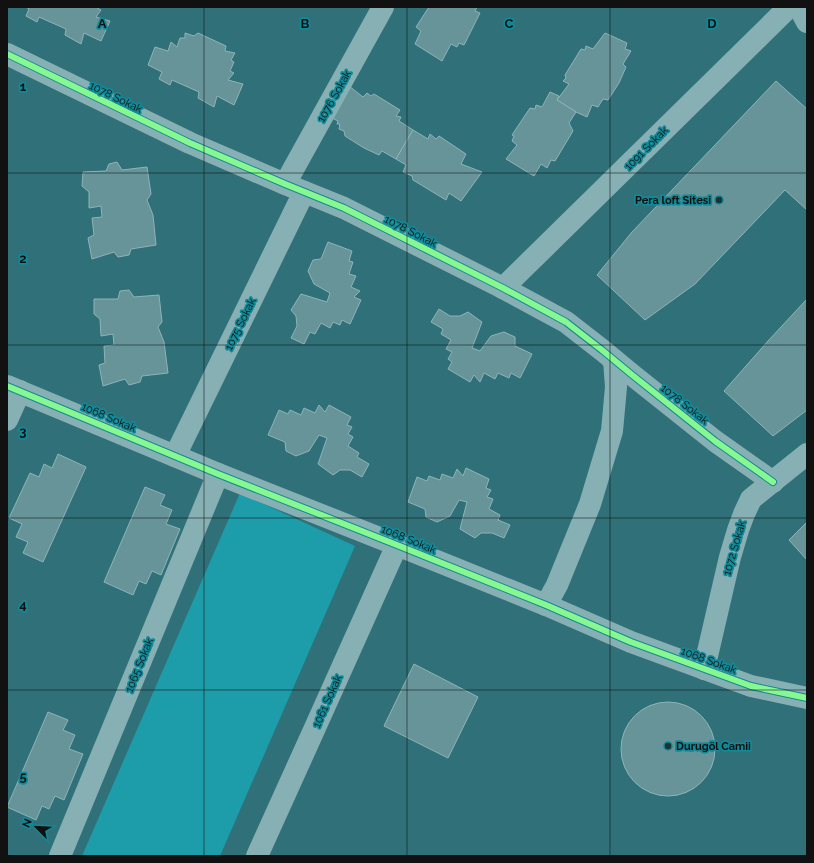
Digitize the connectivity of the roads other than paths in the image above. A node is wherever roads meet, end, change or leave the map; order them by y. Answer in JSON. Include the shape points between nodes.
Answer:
{"nodes":[{"id":1,"x":383,"y":7,"type":"edge"},
{"id":2,"x":789,"y":7,"type":"edge"},
{"id":3,"x":800,"y":7,"type":"edge"},
{"id":4,"x":807,"y":22,"type":"edge"},
{"id":5,"x":7,"y":54,"type":"edge"},
{"id":6,"x":294,"y":188,"type":"junction"},
{"id":7,"x":503,"y":288,"type":"junction"},
{"id":8,"x":614,"y":360,"type":"junction"},
{"id":9,"x":13,"y":388,"type":"edge"},
{"id":10,"x":7,"y":420,"type":"edge"},
{"id":11,"x":807,"y":454,"type":"edge"},
{"id":12,"x":175,"y":456,"type":"junction"},
{"id":13,"x":218,"y":474,"type":"junction"},
{"id":14,"x":773,"y":482,"type":"junction"},
{"id":15,"x":397,"y":544,"type":"junction"},
{"id":16,"x":546,"y":605,"type":"junction"},
{"id":17,"x":704,"y":669,"type":"junction"},
{"id":18,"x":807,"y":698,"type":"edge"},
{"id":19,"x":60,"y":856,"type":"edge"},
{"id":20,"x":257,"y":856,"type":"edge"}],
"edges":[{"from":1,"to":6,"type":"street","name":"1076 Sokak"},
{"from":2,"to":7,"type":"street","name":"1091 Sokak"},
{"from":3,"to":4,"type":"street"},
{"from":5,"to":6,"type":"street","name":"1078 Sokak","via":[[190,143]]},
{"from":6,"to":7,"type":"street","name":"1078 Sokak","via":[[344,208]]},
{"from":6,"to":12,"type":"street","name":"1075 Sokak"},
{"from":7,"to":8,"type":"street","name":"1078 Sokak","via":[[566,322]]},
{"from":8,"to":14,"type":"street","name":"1078 Sokak"},
{"from":8,"to":16,"type":"street","via":[[616,388],[612,431],[590,504],[557,585]]},
{"from":9,"to":10,"type":"street"},
{"from":9,"to":12,"type":"street","name":"1068 Sokak"},
{"from":11,"to":14,"type":"street","name":"1072 Sokak"},
{"from":12,"to":13,"type":"street","name":"1068 Sokak"},
{"from":13,"to":15,"type":"street","name":"1068 Sokak"},
{"from":13,"to":19,"type":"street","name":"1065 Sokak"},
{"from":14,"to":17,"type":"street","name":"1072 Sokak","via":[[751,500],[738,530]]},
{"from":15,"to":16,"type":"street","name":"1068 Sokak"},
{"from":15,"to":20,"type":"street","name":"1061 Sokak"},
{"from":16,"to":17,"type":"street","name":"1068 Sokak","via":[[631,642]]},
{"from":17,"to":18,"type":"street","name":"1068 Sokak","via":[[751,686]]}]}
